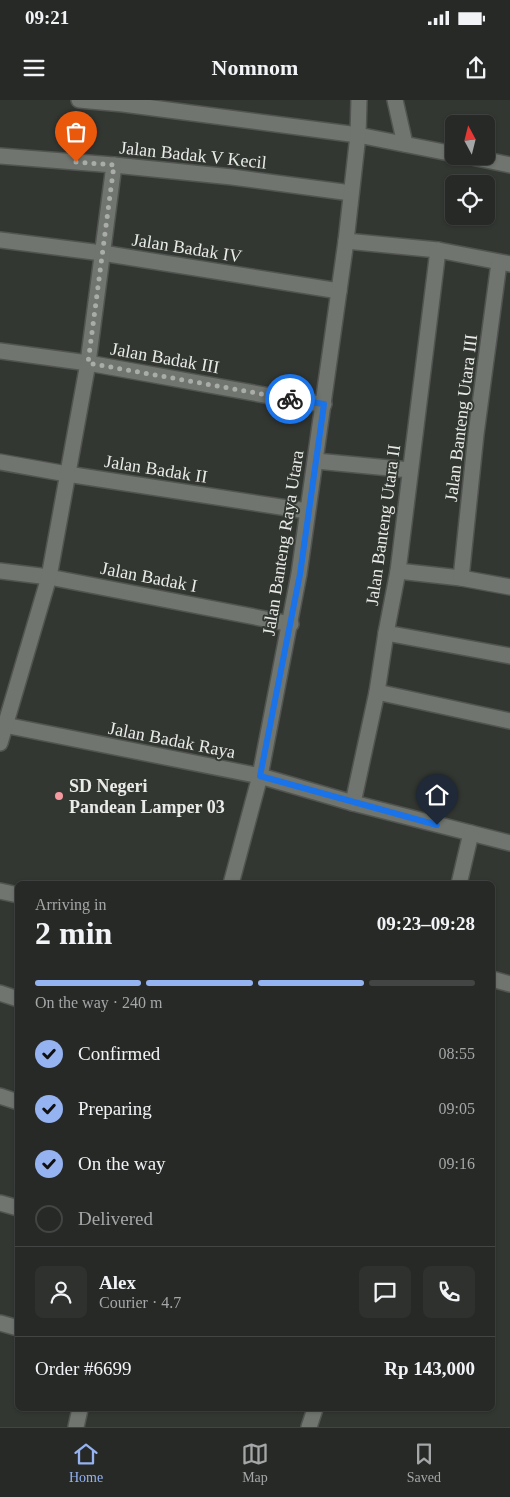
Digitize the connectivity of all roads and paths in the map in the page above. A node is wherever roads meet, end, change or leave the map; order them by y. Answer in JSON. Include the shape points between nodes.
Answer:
{"nodes":[{"id":1,"x":79,"y":100,"type":"edge"},
{"id":2,"x":359,"y":100,"type":"edge"},
{"id":3,"x":395,"y":100,"type":"edge"},
{"id":4,"x":123,"y":102,"type":"edge"},
{"id":5,"x":358,"y":135,"type":"junction"},
{"id":6,"x":404,"y":144,"type":"junction"},
{"id":7,"x":445,"y":152,"type":"edge"},
{"id":8,"x":0,"y":156,"type":"edge"},
{"id":9,"x":495,"y":162,"type":"edge"},
{"id":10,"x":114,"y":165,"type":"junction"},
{"id":11,"x":510,"y":165,"type":"edge"},
{"id":12,"x":351,"y":193,"type":"junction"},
{"id":13,"x":0,"y":240,"type":"edge"},
{"id":14,"x":346,"y":241,"type":"junction"},
{"id":15,"x":438,"y":250,"type":"junction"},
{"id":16,"x":102,"y":253,"type":"junction"},
{"id":17,"x":504,"y":264,"type":"edge"},
{"id":18,"x":339,"y":291,"type":"junction"},
{"id":19,"x":0,"y":351,"type":"edge"},
{"id":20,"x":88,"y":363,"type":"junction"},
{"id":21,"x":324,"y":404,"type":"junction"},
{"id":22,"x":316,"y":461,"type":"junction"},
{"id":23,"x":0,"y":462,"type":"edge"},
{"id":24,"x":410,"y":470,"type":"junction"},
{"id":25,"x":67,"y":474,"type":"junction"},
{"id":26,"x":307,"y":511,"type":"junction"},
{"id":27,"x":398,"y":571,"type":"junction"},
{"id":28,"x":0,"y":572,"type":"edge"},
{"id":29,"x":49,"y":577,"type":"junction"},
{"id":30,"x":461,"y":578,"type":"junction"},
{"id":31,"x":510,"y":586,"type":"edge"},
{"id":32,"x":291,"y":624,"type":"junction"},
{"id":33,"x":386,"y":633,"type":"junction"},
{"id":34,"x":510,"y":656,"type":"edge"},
{"id":35,"x":377,"y":692,"type":"junction"},
{"id":36,"x":510,"y":721,"type":"edge"},
{"id":37,"x":3,"y":724,"type":"edge"},
{"id":38,"x":0,"y":743,"type":"edge"},
{"id":39,"x":260,"y":776,"type":"junction"},
{"id":40,"x":353,"y":803,"type":"junction"},
{"id":41,"x":470,"y":834,"type":"junction"},
{"id":42,"x":510,"y":843,"type":"edge"},
{"id":43,"x":232,"y":881,"type":"edge"},
{"id":44,"x":460,"y":881,"type":"edge"},
{"id":45,"x":0,"y":891,"type":"edge"},
{"id":46,"x":15,"y":894,"type":"edge"},
{"id":47,"x":495,"y":980,"type":"edge"},
{"id":48,"x":510,"y":984,"type":"edge"},
{"id":49,"x":0,"y":994,"type":"edge"},
{"id":50,"x":15,"y":997,"type":"edge"},
{"id":51,"x":0,"y":1096,"type":"edge"},
{"id":52,"x":15,"y":1101,"type":"edge"},
{"id":53,"x":0,"y":1202,"type":"edge"},
{"id":54,"x":15,"y":1207,"type":"edge"},
{"id":55,"x":0,"y":1323,"type":"edge"},
{"id":56,"x":15,"y":1327,"type":"edge"},
{"id":57,"x":80,"y":1411,"type":"edge"},
{"id":58,"x":313,"y":1411,"type":"edge"},
{"id":59,"x":76,"y":1427,"type":"edge"},
{"id":60,"x":309,"y":1427,"type":"edge"}],
"edges":[{"from":1,"to":4,"type":"street"},
{"from":2,"to":5,"type":"street","name":"Jalan Banteng Raya Utara"},
{"from":3,"to":6,"type":"street"},
{"from":4,"to":5,"type":"street"},
{"from":5,"to":6,"type":"street"},
{"from":5,"to":12,"type":"street","name":"Jalan Banteng Raya Utara"},
{"from":6,"to":7,"type":"street"},
{"from":8,"to":10,"type":"street","name":"Jalan Badak V Kecil"},
{"from":9,"to":11,"type":"street"},
{"from":10,"to":12,"type":"street","name":"Jalan Badak V Kecil"},
{"from":10,"to":16,"type":"street"},
{"from":12,"to":14,"type":"street","name":"Jalan Banteng Raya Utara"},
{"from":13,"to":16,"type":"street","name":"Jalan Badak IV"},
{"from":14,"to":15,"type":"street"},
{"from":14,"to":18,"type":"street","name":"Jalan Banteng Raya Utara"},
{"from":15,"to":17,"type":"street"},
{"from":15,"to":24,"type":"street","name":"Jalan Banteng Utara II"},
{"from":16,"to":18,"type":"street","name":"Jalan Badak IV"},
{"from":16,"to":20,"type":"street"},
{"from":17,"to":30,"type":"street","name":"Jalan Banteng Utara III","via":[[476,434]]},
{"from":18,"to":21,"type":"street","name":"Jalan Banteng Raya Utara"},
{"from":19,"to":20,"type":"street","name":"Jalan Badak III"},
{"from":20,"to":21,"type":"street","name":"Jalan Badak III"},
{"from":20,"to":25,"type":"street"},
{"from":21,"to":22,"type":"street","name":"Jalan Banteng Raya Utara"},
{"from":22,"to":24,"type":"street"},
{"from":22,"to":26,"type":"street","name":"Jalan Banteng Raya Utara"},
{"from":23,"to":25,"type":"street","name":"Jalan Badak II"},
{"from":24,"to":27,"type":"street","name":"Jalan Banteng Utara II"},
{"from":25,"to":26,"type":"street","name":"Jalan Badak II"},
{"from":25,"to":29,"type":"street"},
{"from":26,"to":32,"type":"street","name":"Jalan Banteng Raya Utara"},
{"from":27,"to":30,"type":"street"},
{"from":27,"to":33,"type":"street","name":"Jalan Banteng Utara II"},
{"from":28,"to":29,"type":"street","name":"Jalan Badak I"},
{"from":29,"to":32,"type":"street","name":"Jalan Badak I"},
{"from":29,"to":37,"type":"street"},
{"from":30,"to":31,"type":"street"},
{"from":32,"to":39,"type":"street","name":"Jalan Banteng Raya Utara"},
{"from":33,"to":34,"type":"street"},
{"from":33,"to":35,"type":"street","name":"Jalan Banteng Utara II"},
{"from":35,"to":36,"type":"street"},
{"from":35,"to":40,"type":"street","name":"Jalan Banteng Utara II"},
{"from":37,"to":38,"type":"street"},
{"from":37,"to":39,"type":"street","name":"Jalan Badak Raya"},
{"from":39,"to":40,"type":"street","name":"Jalan Badak Raya"},
{"from":39,"to":43,"type":"street","name":"Jalan Banteng Raya Utara"},
{"from":40,"to":41,"type":"street","name":"Jalan Badak Raya"},
{"from":41,"to":42,"type":"street","name":"Jalan Badak Raya"},
{"from":41,"to":44,"type":"street"},
{"from":45,"to":46,"type":"street"},
{"from":47,"to":48,"type":"street"},
{"from":49,"to":50,"type":"street"},
{"from":51,"to":52,"type":"street"},
{"from":53,"to":54,"type":"street"},
{"from":55,"to":56,"type":"street"},
{"from":57,"to":59,"type":"street"},
{"from":58,"to":60,"type":"street"}]}
